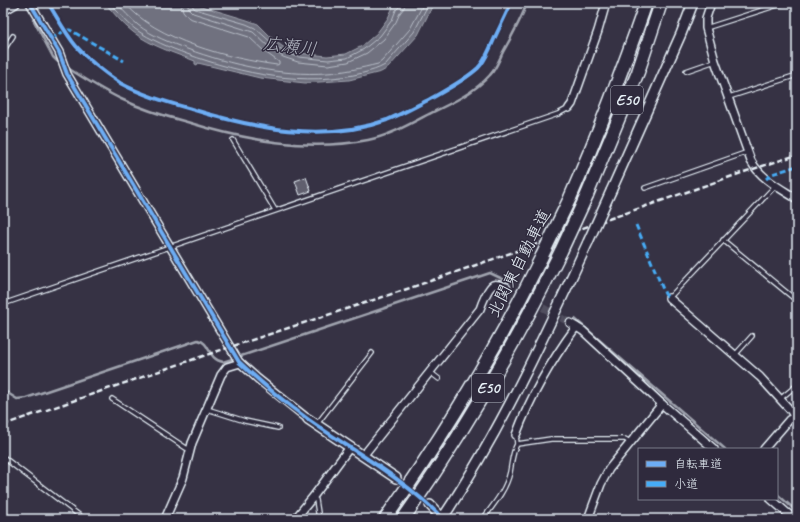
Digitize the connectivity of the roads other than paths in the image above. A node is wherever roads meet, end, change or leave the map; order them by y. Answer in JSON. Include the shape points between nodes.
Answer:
{"nodes":[{"id":1,"x":15,"y":3,"type":"edge"},
{"id":2,"x":30,"y":3,"type":"edge"},
{"id":3,"x":606,"y":3,"type":"edge"},
{"id":4,"x":640,"y":3,"type":"edge"},
{"id":5,"x":646,"y":3,"type":"edge"},
{"id":6,"x":661,"y":3,"type":"edge"},
{"id":7,"x":693,"y":3,"type":"edge"},
{"id":8,"x":711,"y":3,"type":"edge"},
{"id":9,"x":784,"y":3,"type":"edge"},
{"id":10,"x":3,"y":10,"type":"edge"},
{"id":11,"x":706,"y":28,"type":"junction"},
{"id":12,"x":13,"y":36,"type":"dead end"},
{"id":13,"x":3,"y":51,"type":"edge"},
{"id":14,"x":715,"y":60,"type":"junction"},
{"id":15,"x":625,"y":64,"type":"junction"},
{"id":16,"x":686,"y":71,"type":"dead end"},
{"id":17,"x":797,"y":74,"type":"edge"},
{"id":18,"x":729,"y":97,"type":"junction"},
{"id":19,"x":569,"y":108,"type":"joint"},
{"id":20,"x":233,"y":140,"type":"dead end"},
{"id":21,"x":748,"y":152,"type":"junction"},
{"id":22,"x":776,"y":185,"type":"junction"},
{"id":23,"x":645,"y":188,"type":"dead end"},
{"id":24,"x":797,"y":199,"type":"edge"},
{"id":25,"x":275,"y":210,"type":"junction"},
{"id":26,"x":723,"y":240,"type":"junction"},
{"id":27,"x":169,"y":247,"type":"junction"},
{"id":28,"x":506,"y":287,"type":"tunnel mouth"},
{"id":29,"x":669,"y":298,"type":"joint"},
{"id":30,"x":797,"y":301,"type":"edge"},
{"id":31,"x":3,"y":304,"type":"edge"},
{"id":32,"x":752,"y":336,"type":"dead end"},
{"id":33,"x":372,"y":353,"type":"dead end"},
{"id":34,"x":735,"y":355,"type":"junction"},
{"id":35,"x":240,"y":363,"type":"junction"},
{"id":36,"x":430,"y":372,"type":"junction"},
{"id":37,"x":439,"y":379,"type":"dead end"},
{"id":38,"x":797,"y":384,"type":"edge"},
{"id":39,"x":112,"y":399,"type":"dead end"},
{"id":40,"x":780,"y":399,"type":"junction"},
{"id":41,"x":662,"y":404,"type":"junction"},
{"id":42,"x":206,"y":408,"type":"junction"},
{"id":43,"x":796,"y":416,"type":"edge"},
{"id":44,"x":308,"y":419,"type":"joint"},
{"id":45,"x":316,"y":425,"type":"junction"},
{"id":46,"x":278,"y":428,"type":"dead end"},
{"id":47,"x":516,"y":435,"type":"joint"},
{"id":48,"x":630,"y":442,"type":"junction"},
{"id":49,"x":516,"y":444,"type":"junction"},
{"id":50,"x":350,"y":447,"type":"junction"},
{"id":51,"x":713,"y":448,"type":"edge"},
{"id":52,"x":765,"y":448,"type":"edge"},
{"id":53,"x":190,"y":449,"type":"junction"},
{"id":54,"x":363,"y":456,"type":"junction"},
{"id":55,"x":3,"y":457,"type":"edge"},
{"id":56,"x":396,"y":478,"type":"tunnel mouth"},
{"id":57,"x":313,"y":497,"type":"junction"},
{"id":58,"x":773,"y":500,"type":"edge"},
{"id":59,"x":430,"y":505,"type":"tunnel mouth"},
{"id":60,"x":794,"y":517,"type":"edge"},
{"id":61,"x":84,"y":519,"type":"edge"},
{"id":62,"x":165,"y":519,"type":"edge"},
{"id":63,"x":295,"y":519,"type":"edge"},
{"id":64,"x":319,"y":519,"type":"edge"},
{"id":65,"x":385,"y":519,"type":"edge"},
{"id":66,"x":403,"y":519,"type":"edge"},
{"id":67,"x":442,"y":519,"type":"edge"},
{"id":68,"x":484,"y":519,"type":"edge"},
{"id":69,"x":588,"y":519,"type":"edge"}],
"edges":[{"from":1,"to":10,"type":"street"},
{"from":2,"to":27,"type":"street","via":[[59,52],[67,74]]},
{"from":3,"to":19,"type":"street"},
{"from":4,"to":15,"type":"highway"},
{"from":5,"to":15,"type":"highway","name":"北関東自動車道","number":"E50"},
{"from":6,"to":66,"type":"highway","name":"北関東自動車道","number":"E50","bridge":true,"via":[[635,78],[588,195],[561,250],[488,388]]},
{"from":7,"to":67,"type":"street","bridge":true,"via":[[611,191],[542,339],[480,459]]},
{"from":8,"to":11,"type":"street"},
{"from":9,"to":11,"type":"lane"},
{"from":11,"to":14,"type":"street"},
{"from":12,"to":13,"type":"lane"},
{"from":14,"to":16,"type":"lane"},
{"from":14,"to":18,"type":"street"},
{"from":15,"to":65,"type":"highway","name":"北関東自動車道","number":"E50","bridge":true,"via":[[570,198],[524,292],[475,381]]},
{"from":17,"to":18,"type":"lane"},
{"from":18,"to":21,"type":"street"},
{"from":19,"to":25,"type":"lane"},
{"from":20,"to":25,"type":"lane"},
{"from":21,"to":22,"type":"street","via":[[759,174]]},
{"from":21,"to":23,"type":"lane"},
{"from":22,"to":24,"type":"street"},
{"from":22,"to":26,"type":"lane"},
{"from":25,"to":27,"type":"lane"},
{"from":26,"to":29,"type":"lane"},
{"from":26,"to":30,"type":"lane"},
{"from":27,"to":31,"type":"lane"},
{"from":27,"to":35,"type":"street"},
{"from":28,"to":36,"type":"street","via":[[493,285],[480,309]]},
{"from":29,"to":34,"type":"street"},
{"from":32,"to":34,"type":"lane"},
{"from":33,"to":45,"type":"lane"},
{"from":34,"to":40,"type":"street"},
{"from":35,"to":42,"type":"street","via":[[224,369]]},
{"from":35,"to":44,"type":"street"},
{"from":36,"to":37,"type":"lane"},
{"from":36,"to":54,"type":"street"},
{"from":38,"to":40,"type":"lane"},
{"from":39,"to":53,"type":"lane"},
{"from":40,"to":43,"type":"street"},
{"from":41,"to":47,"type":"street","via":[[573,325],[532,397]]},
{"from":41,"to":48,"type":"street"},
{"from":41,"to":51,"type":"street"},
{"from":42,"to":46,"type":"lane","via":[[245,421]]},
{"from":42,"to":53,"type":"street"},
{"from":43,"to":52,"type":"street"},
{"from":44,"to":45,"type":"street"},
{"from":45,"to":50,"type":"street"},
{"from":47,"to":49,"type":"lane"},
{"from":48,"to":49,"type":"lane","via":[[625,439],[551,438]]},
{"from":48,"to":69,"type":"street","via":[[605,475]]},
{"from":49,"to":68,"type":"lane","via":[[505,486]]},
{"from":50,"to":54,"type":"street"},
{"from":50,"to":57,"type":"street"},
{"from":53,"to":62,"type":"street","via":[[183,478]]},
{"from":54,"to":56,"type":"street"},
{"from":55,"to":61,"type":"lane"},
{"from":57,"to":63,"type":"street"},
{"from":57,"to":64,"type":"lane","via":[[316,500]]},
{"from":58,"to":60,"type":"street"},
{"from":59,"to":67,"type":"street"}]}
